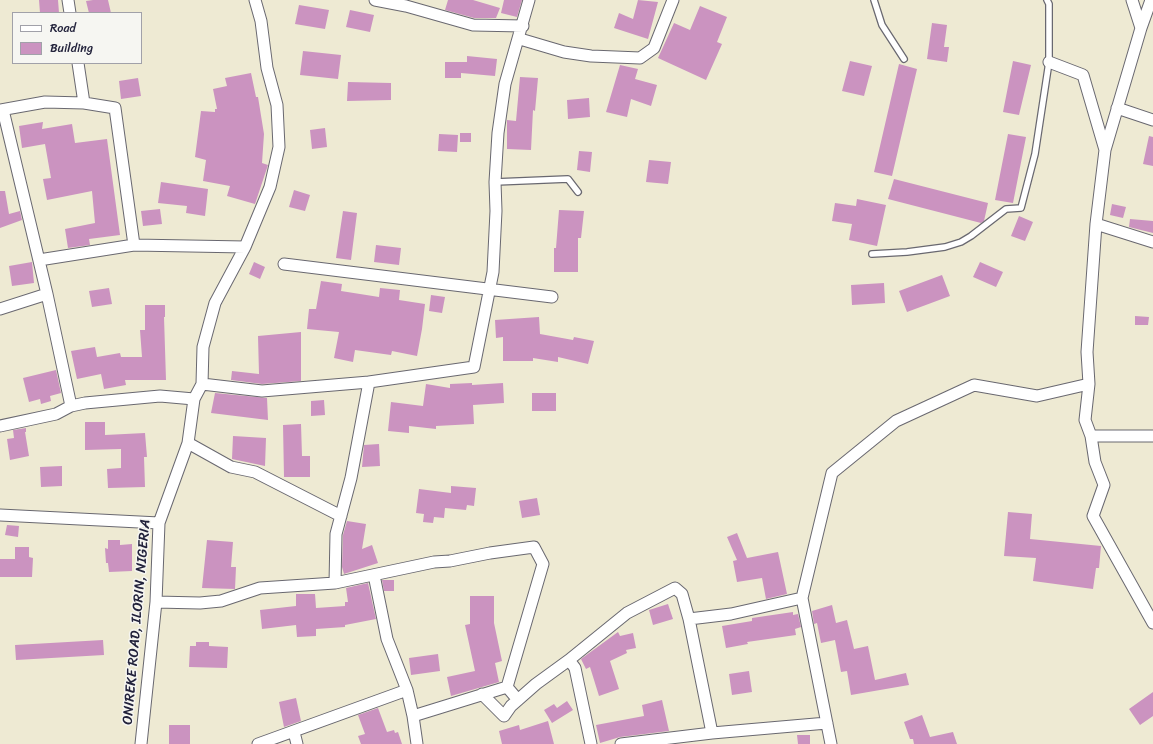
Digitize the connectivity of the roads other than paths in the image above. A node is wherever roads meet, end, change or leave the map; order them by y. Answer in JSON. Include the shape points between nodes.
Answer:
{"nodes":[{"id":1,"x":68,"y":0,"type":"edge"},
{"id":2,"x":255,"y":0,"type":"edge"},
{"id":3,"x":375,"y":0,"type":"edge"},
{"id":4,"x":529,"y":0,"type":"edge"},
{"id":5,"x":673,"y":0,"type":"edge"},
{"id":6,"x":874,"y":0,"type":"edge"},
{"id":7,"x":1047,"y":0,"type":"edge"},
{"id":8,"x":1132,"y":0,"type":"edge"},
{"id":9,"x":1152,"y":1,"type":"edge"},
{"id":10,"x":70,"y":12,"type":"edge"},
{"id":11,"x":523,"y":26,"type":"junction"},
{"id":12,"x":1140,"y":28,"type":"junction"},
{"id":13,"x":520,"y":39,"type":"junction"},
{"id":14,"x":904,"y":59,"type":"dead end"},
{"id":15,"x":1049,"y":62,"type":"junction"},
{"id":16,"x":78,"y":64,"type":"edge"},
{"id":17,"x":84,"y":103,"type":"junction"},
{"id":18,"x":1117,"y":108,"type":"junction"},
{"id":19,"x":2,"y":110,"type":"edge"},
{"id":20,"x":1153,"y":120,"type":"edge"},
{"id":21,"x":1105,"y":150,"type":"junction"},
{"id":22,"x":495,"y":182,"type":"junction"},
{"id":23,"x":578,"y":192,"type":"dead end"},
{"id":24,"x":1096,"y":224,"type":"junction"},
{"id":25,"x":1153,"y":242,"type":"edge"},
{"id":26,"x":134,"y":245,"type":"junction"},
{"id":27,"x":245,"y":247,"type":"junction"},
{"id":28,"x":872,"y":254,"type":"dead end"},
{"id":29,"x":39,"y":260,"type":"junction"},
{"id":30,"x":284,"y":264,"type":"dead end"},
{"id":31,"x":490,"y":289,"type":"junction"},
{"id":32,"x":47,"y":294,"type":"junction"},
{"id":33,"x":552,"y":297,"type":"dead end"},
{"id":34,"x":0,"y":309,"type":"edge"},
{"id":35,"x":369,"y":382,"type":"junction"},
{"id":36,"x":202,"y":384,"type":"junction"},
{"id":37,"x":1089,"y":384,"type":"junction"},
{"id":38,"x":194,"y":399,"type":"junction"},
{"id":39,"x":71,"y":406,"type":"junction"},
{"id":40,"x":0,"y":426,"type":"edge"},
{"id":41,"x":1091,"y":436,"type":"junction"},
{"id":42,"x":1153,"y":436,"type":"edge"},
{"id":43,"x":188,"y":443,"type":"junction"},
{"id":44,"x":0,"y":515,"type":"edge"},
{"id":45,"x":341,"y":516,"type":"junction"},
{"id":46,"x":159,"y":523,"type":"junction"},
{"id":47,"x":374,"y":575,"type":"junction"},
{"id":48,"x":335,"y":583,"type":"junction"},
{"id":49,"x":802,"y":598,"type":"junction"},
{"id":50,"x":156,"y":602,"type":"junction"},
{"id":51,"x":689,"y":619,"type":"junction"},
{"id":52,"x":1153,"y":622,"type":"edge"},
{"id":53,"x":570,"y":660,"type":"junction"},
{"id":54,"x":507,"y":686,"type":"junction"},
{"id":55,"x":406,"y":690,"type":"junction"},
{"id":56,"x":482,"y":694,"type":"junction"},
{"id":57,"x":518,"y":700,"type":"junction"},
{"id":58,"x":413,"y":716,"type":"junction"},
{"id":59,"x":827,"y":723,"type":"junction"},
{"id":60,"x":294,"y":732,"type":"junction"},
{"id":61,"x":712,"y":733,"type":"junction"},
{"id":62,"x":141,"y":744,"type":"edge"},
{"id":63,"x":258,"y":744,"type":"edge"},
{"id":64,"x":297,"y":744,"type":"edge"},
{"id":65,"x":417,"y":744,"type":"edge"},
{"id":66,"x":591,"y":744,"type":"edge"},
{"id":67,"x":621,"y":744,"type":"edge"},
{"id":68,"x":831,"y":744,"type":"edge"}],
"edges":[{"from":1,"to":10,"type":"street"},
{"from":2,"to":27,"type":"street","name":"ONIREKE ROAD, ILORIN, NIGERIA","via":[[267,68],[277,104],[279,147],[270,187]]},
{"from":3,"to":11,"type":"street","via":[[473,25]]},
{"from":4,"to":11,"type":"street"},
{"from":5,"to":13,"type":"street","via":[[654,48],[640,58],[564,52]]},
{"from":6,"to":14,"type":"lane","via":[[882,25]]},
{"from":7,"to":15,"type":"lane"},
{"from":8,"to":12,"type":"street"},
{"from":9,"to":12,"type":"street"},
{"from":11,"to":13,"type":"street"},
{"from":12,"to":18,"type":"street"},
{"from":13,"to":22,"type":"street","via":[[505,84]]},
{"from":15,"to":21,"type":"street","via":[[1083,75]]},
{"from":15,"to":28,"type":"lane","via":[[1035,154],[1021,208],[1006,209],[961,242],[907,252]]},
{"from":16,"to":17,"type":"street"},
{"from":17,"to":19,"type":"street","via":[[45,102]]},
{"from":17,"to":26,"type":"street","via":[[115,108]]},
{"from":18,"to":20,"type":"street"},
{"from":18,"to":21,"type":"street"},
{"from":19,"to":29,"type":"street"},
{"from":21,"to":24,"type":"street"},
{"from":22,"to":23,"type":"lane","via":[[568,179]]},
{"from":22,"to":31,"type":"street","via":[[495,234]]},
{"from":24,"to":25,"type":"street"},
{"from":24,"to":37,"type":"street","via":[[1087,352]]},
{"from":26,"to":27,"type":"street"},
{"from":26,"to":29,"type":"street"},
{"from":27,"to":36,"type":"street","name":"ONIREKE ROAD, ILORIN, NIGERIA","via":[[215,303],[203,347]]},
{"from":29,"to":32,"type":"street"},
{"from":30,"to":31,"type":"street"},
{"from":31,"to":33,"type":"street"},
{"from":31,"to":35,"type":"street","via":[[474,367]]},
{"from":32,"to":34,"type":"street"},
{"from":32,"to":39,"type":"street"},
{"from":35,"to":36,"type":"street","via":[[262,391]]},
{"from":35,"to":45,"type":"street","via":[[351,478]]},
{"from":36,"to":38,"type":"street","name":"ONIREKE ROAD, ILORIN, NIGERIA"},
{"from":37,"to":41,"type":"street","via":[[1085,420]]},
{"from":37,"to":49,"type":"street","via":[[1037,396],[974,385],[896,421],[832,473]]},
{"from":38,"to":39,"type":"street","via":[[160,396],[85,402]]},
{"from":38,"to":43,"type":"street","name":"ONIREKE ROAD, ILORIN, NIGERIA"},
{"from":39,"to":40,"type":"street","via":[[56,414]]},
{"from":41,"to":42,"type":"street"},
{"from":41,"to":52,"type":"street","via":[[1095,462],[1104,485],[1093,516]]},
{"from":43,"to":45,"type":"street","via":[[231,467],[255,472]]},
{"from":43,"to":46,"type":"street","name":"ONIREKE ROAD, ILORIN, NIGERIA"},
{"from":44,"to":46,"type":"street"},
{"from":45,"to":48,"type":"street","via":[[336,534]]},
{"from":46,"to":50,"type":"street","name":"ONIREKE ROAD, ILORIN, NIGERIA"},
{"from":47,"to":48,"type":"street"},
{"from":47,"to":54,"type":"street","via":[[434,562],[534,547],[543,564]]},
{"from":47,"to":55,"type":"street","via":[[387,639]]},
{"from":48,"to":50,"type":"street","via":[[260,588],[221,601],[200,604]]},
{"from":49,"to":51,"type":"street","via":[[731,614]]},
{"from":49,"to":59,"type":"street"},
{"from":50,"to":62,"type":"street","name":"ONIREKE ROAD, ILORIN, NIGERIA"},
{"from":51,"to":53,"type":"street","via":[[682,594],[676,588],[627,613]]},
{"from":51,"to":61,"type":"street"},
{"from":53,"to":57,"type":"street"},
{"from":53,"to":66,"type":"street","via":[[575,668]]},
{"from":54,"to":56,"type":"street"},
{"from":54,"to":57,"type":"street"},
{"from":55,"to":58,"type":"street"},
{"from":55,"to":60,"type":"street"},
{"from":56,"to":57,"type":"street","via":[[504,716]]},
{"from":56,"to":58,"type":"street"},
{"from":58,"to":65,"type":"street"},
{"from":59,"to":61,"type":"street"},
{"from":59,"to":68,"type":"street"},
{"from":60,"to":63,"type":"street"},
{"from":60,"to":64,"type":"street"},
{"from":61,"to":67,"type":"street"}]}
